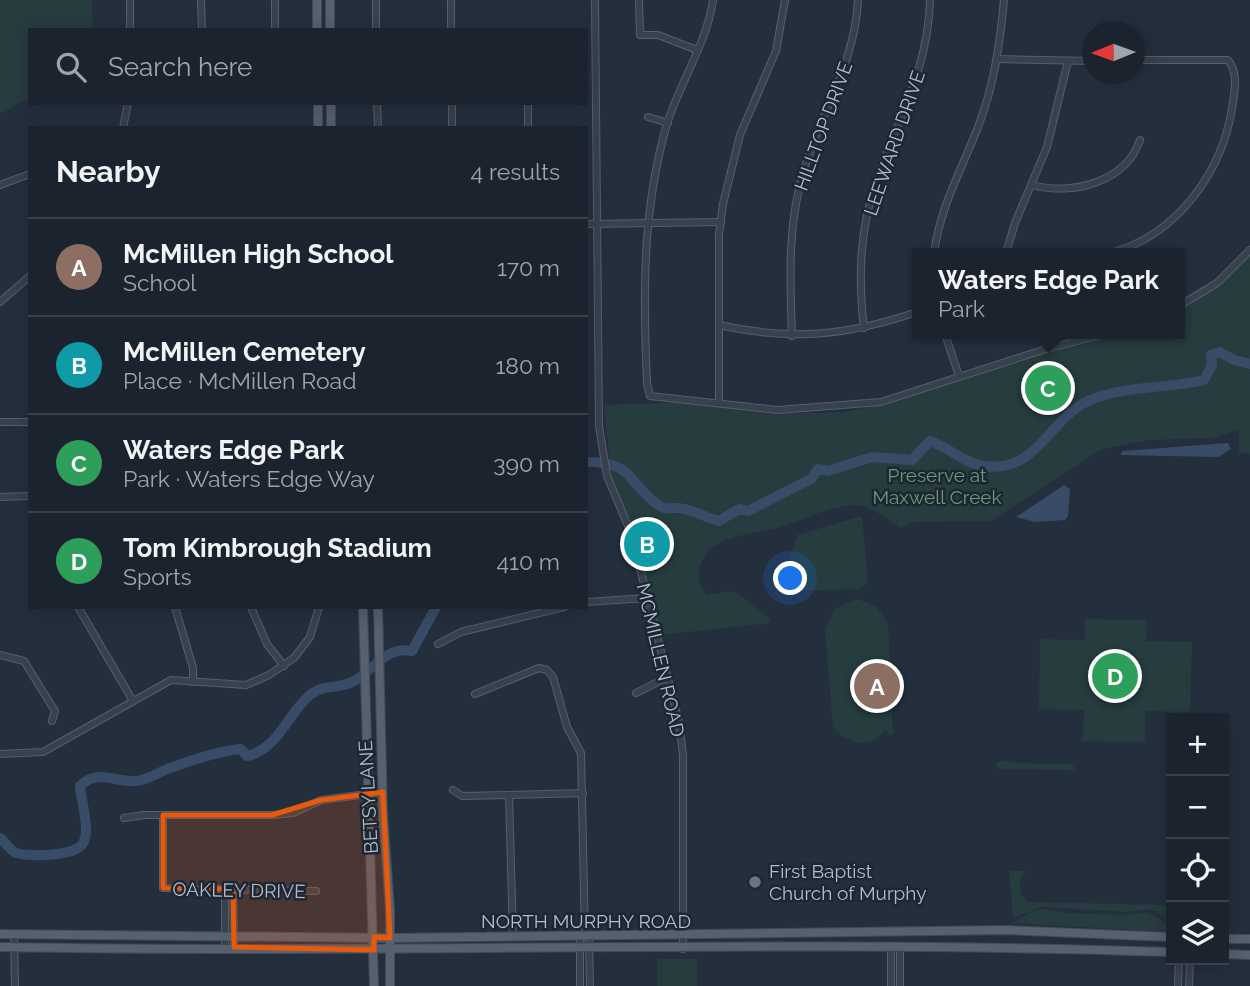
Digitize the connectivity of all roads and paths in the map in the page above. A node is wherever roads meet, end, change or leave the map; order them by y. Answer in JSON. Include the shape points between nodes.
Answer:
{"nodes":[{"id":1,"x":130,"y":0,"type":"edge"},
{"id":2,"x":201,"y":0,"type":"edge"},
{"id":3,"x":275,"y":0,"type":"edge"},
{"id":4,"x":317,"y":0,"type":"edge"},
{"id":5,"x":330,"y":0,"type":"edge"},
{"id":6,"x":376,"y":0,"type":"edge"},
{"id":7,"x":451,"y":0,"type":"edge"},
{"id":8,"x":595,"y":0,"type":"edge"},
{"id":9,"x":639,"y":0,"type":"edge"},
{"id":10,"x":713,"y":0,"type":"edge"},
{"id":11,"x":785,"y":0,"type":"edge"},
{"id":12,"x":858,"y":0,"type":"edge"},
{"id":13,"x":930,"y":0,"type":"edge"},
{"id":14,"x":1004,"y":0,"type":"edge"},
{"id":15,"x":130,"y":28,"type":"edge"},
{"id":16,"x":202,"y":28,"type":"edge"},
{"id":17,"x":275,"y":28,"type":"edge"},
{"id":18,"x":317,"y":28,"type":"edge"},
{"id":19,"x":330,"y":28,"type":"edge"},
{"id":20,"x":376,"y":28,"type":"edge"},
{"id":21,"x":452,"y":28,"type":"edge"},
{"id":22,"x":697,"y":50,"type":"junction"},
{"id":23,"x":997,"y":59,"type":"junction"},
{"id":24,"x":1145,"y":60,"type":"edge"},
{"id":25,"x":1068,"y":61,"type":"junction"},
{"id":26,"x":1082,"y":61,"type":"edge"},
{"id":27,"x":588,"y":70,"type":"edge"},
{"id":28,"x":596,"y":70,"type":"junction"},
{"id":29,"x":128,"y":105,"type":"edge"},
{"id":30,"x":318,"y":105,"type":"edge"},
{"id":31,"x":331,"y":105,"type":"edge"},
{"id":32,"x":377,"y":105,"type":"edge"},
{"id":33,"x":452,"y":105,"type":"edge"},
{"id":34,"x":528,"y":105,"type":"edge"},
{"id":35,"x":648,"y":117,"type":"dead end"},
{"id":36,"x":668,"y":123,"type":"junction"},
{"id":37,"x":123,"y":126,"type":"edge"},
{"id":38,"x":318,"y":126,"type":"edge"},
{"id":39,"x":331,"y":126,"type":"edge"},
{"id":40,"x":378,"y":126,"type":"edge"},
{"id":41,"x":452,"y":126,"type":"edge"},
{"id":42,"x":528,"y":126,"type":"edge"},
{"id":43,"x":1140,"y":140,"type":"dead end"},
{"id":44,"x":28,"y":175,"type":"edge"},
{"id":45,"x":0,"y":185,"type":"edge"},
{"id":46,"x":1032,"y":185,"type":"junction"},
{"id":47,"x":647,"y":222,"type":"junction"},
{"id":48,"x":721,"y":222,"type":"junction"},
{"id":49,"x":588,"y":224,"type":"edge"},
{"id":50,"x":597,"y":224,"type":"junction"},
{"id":51,"x":935,"y":248,"type":"edge"},
{"id":52,"x":1008,"y":248,"type":"edge"},
{"id":53,"x":1123,"y":248,"type":"edge"},
{"id":54,"x":1250,"y":250,"type":"edge"},
{"id":55,"x":28,"y":278,"type":"edge"},
{"id":56,"x":0,"y":302,"type":"edge"},
{"id":57,"x":1185,"y":302,"type":"edge"},
{"id":58,"x":912,"y":314,"type":"edge"},
{"id":59,"x":719,"y":325,"type":"junction"},
{"id":60,"x":864,"y":328,"type":"junction"},
{"id":61,"x":792,"y":336,"type":"junction"},
{"id":62,"x":947,"y":339,"type":"edge"},
{"id":63,"x":1087,"y":339,"type":"edge"},
{"id":64,"x":959,"y":376,"type":"junction"},
{"id":65,"x":719,"y":403,"type":"junction"},
{"id":66,"x":0,"y":422,"type":"edge"},
{"id":67,"x":28,"y":422,"type":"edge"},
{"id":68,"x":28,"y":496,"type":"edge"},
{"id":69,"x":0,"y":497,"type":"edge"},
{"id":70,"x":647,"y":598,"type":"junction"},
{"id":71,"x":588,"y":602,"type":"edge"},
{"id":72,"x":79,"y":609,"type":"edge"},
{"id":73,"x":176,"y":609,"type":"edge"},
{"id":74,"x":252,"y":609,"type":"edge"},
{"id":75,"x":317,"y":609,"type":"edge"},
{"id":76,"x":363,"y":609,"type":"edge"},
{"id":77,"x":378,"y":609,"type":"edge"},
{"id":78,"x":556,"y":609,"type":"edge"},
{"id":79,"x":438,"y":645,"type":"dead end"},
{"id":80,"x":0,"y":655,"type":"edge"},
{"id":81,"x":284,"y":666,"type":"junction"},
{"id":82,"x":668,"y":677,"type":"junction"},
{"id":83,"x":193,"y":682,"type":"junction"},
{"id":84,"x":636,"y":693,"type":"dead end"},
{"id":85,"x":475,"y":694,"type":"dead end"},
{"id":86,"x":133,"y":701,"type":"junction"},
{"id":87,"x":52,"y":721,"type":"dead end"},
{"id":88,"x":0,"y":754,"type":"edge"},
{"id":89,"x":453,"y":790,"type":"dead end"},
{"id":90,"x":383,"y":792,"type":"junction"},
{"id":91,"x":368,"y":793,"type":"junction"},
{"id":92,"x":583,"y":793,"type":"junction"},
{"id":93,"x":509,"y":795,"type":"junction"},
{"id":94,"x":163,"y":815,"type":"junction"},
{"id":95,"x":124,"y":818,"type":"dead end"},
{"id":96,"x":225,"y":889,"type":"junction"},
{"id":97,"x":233,"y":889,"type":"junction"},
{"id":98,"x":316,"y":891,"type":"dead end"},
{"id":99,"x":0,"y":934,"type":"edge"},
{"id":100,"x":14,"y":934,"type":"junction"},
{"id":101,"x":229,"y":934,"type":"junction"},
{"id":102,"x":683,"y":936,"type":"junction"},
{"id":103,"x":374,"y":937,"type":"junction"},
{"id":104,"x":513,"y":937,"type":"junction"},
{"id":105,"x":585,"y":937,"type":"junction"},
{"id":106,"x":1166,"y":937,"type":"edge"},
{"id":107,"x":390,"y":938,"type":"junction"},
{"id":108,"x":1229,"y":939,"type":"edge"},
{"id":109,"x":1250,"y":939,"type":"edge"},
{"id":110,"x":0,"y":947,"type":"edge"},
{"id":111,"x":230,"y":947,"type":"junction"},
{"id":112,"x":14,"y":948,"type":"junction"},
{"id":113,"x":585,"y":949,"type":"junction"},
{"id":114,"x":684,"y":949,"type":"junction"},
{"id":115,"x":896,"y":949,"type":"junction"},
{"id":116,"x":374,"y":950,"type":"junction"},
{"id":117,"x":390,"y":950,"type":"junction"},
{"id":118,"x":1166,"y":952,"type":"edge"},
{"id":119,"x":1229,"y":954,"type":"edge"},
{"id":120,"x":1250,"y":955,"type":"edge"},
{"id":121,"x":1179,"y":965,"type":"edge"},
{"id":122,"x":1190,"y":965,"type":"edge"},
{"id":123,"x":15,"y":986,"type":"edge"},
{"id":124,"x":374,"y":986,"type":"edge"},
{"id":125,"x":390,"y":986,"type":"edge"},
{"id":126,"x":580,"y":986,"type":"edge"},
{"id":127,"x":590,"y":986,"type":"edge"},
{"id":128,"x":891,"y":986,"type":"edge"},
{"id":129,"x":900,"y":986,"type":"edge"},
{"id":130,"x":1178,"y":986,"type":"edge"},
{"id":131,"x":1189,"y":986,"type":"edge"}],
"edges":[{"from":1,"to":15,"type":"street"},
{"from":2,"to":16,"type":"street"},
{"from":3,"to":17,"type":"street"},
{"from":4,"to":18,"type":"main road"},
{"from":5,"to":19,"type":"main road"},
{"from":6,"to":20,"type":"street"},
{"from":7,"to":21,"type":"street"},
{"from":8,"to":28,"type":"street","name":"MCMILLEN ROAD"},
{"from":9,"to":22,"type":"street","via":[[640,34],[658,35]]},
{"from":10,"to":22,"type":"street","via":[[710,21]]},
{"from":11,"to":48,"type":"street","via":[[776,51],[730,168]]},
{"from":12,"to":61,"type":"street","name":"HILLTOP DRIVE","via":[[849,59],[805,166],[794,210],[789,272]]},
{"from":13,"to":60,"type":"street","name":"LEEWARD DRIVE","via":[[919,74],[867,213],[861,283]]},
{"from":14,"to":23,"type":"street"},
{"from":22,"to":36,"type":"street"},
{"from":23,"to":25,"type":"street"},
{"from":23,"to":51,"type":"street","via":[[979,124],[946,200]]},
{"from":24,"to":53,"type":"street","via":[[1228,60],[1235,69],[1232,112],[1203,184],[1153,235]]},
{"from":25,"to":26,"type":"street"},
{"from":25,"to":46,"type":"street","via":[[1047,147]]},
{"from":27,"to":28,"type":"street"},
{"from":28,"to":50,"type":"street","name":"MCMILLEN ROAD"},
{"from":29,"to":37,"type":"street"},
{"from":30,"to":38,"type":"main road"},
{"from":31,"to":39,"type":"main road"},
{"from":32,"to":40,"type":"street"},
{"from":33,"to":41,"type":"street"},
{"from":34,"to":42,"type":"street"},
{"from":35,"to":36,"type":"street"},
{"from":36,"to":47,"type":"street"},
{"from":43,"to":46,"type":"street","via":[[1134,156],[1097,182],[1066,190]]},
{"from":44,"to":45,"type":"street"},
{"from":46,"to":52,"type":"street"},
{"from":47,"to":48,"type":"street"},
{"from":47,"to":50,"type":"street"},
{"from":47,"to":65,"type":"street","via":[[644,308],[650,396]]},
{"from":48,"to":59,"type":"street"},
{"from":49,"to":50,"type":"street"},
{"from":50,"to":70,"type":"street","name":"MCMILLEN ROAD","via":[[599,426],[607,476],[631,533]]},
{"from":54,"to":57,"type":"street","via":[[1217,283]]},
{"from":55,"to":56,"type":"street"},
{"from":58,"to":60,"type":"street"},
{"from":59,"to":61,"type":"street"},
{"from":59,"to":65,"type":"street"},
{"from":60,"to":61,"type":"street"},
{"from":62,"to":64,"type":"street"},
{"from":63,"to":64,"type":"street"},
{"from":64,"to":65,"type":"street","via":[[881,402],[778,410]]},
{"from":66,"to":67,"type":"street"},
{"from":68,"to":69,"type":"street"},
{"from":70,"to":71,"type":"street"},
{"from":70,"to":82,"type":"street","name":"MCMILLEN ROAD"},
{"from":72,"to":86,"type":"street"},
{"from":73,"to":83,"type":"street"},
{"from":74,"to":81,"type":"street","via":[[267,644]]},
{"from":75,"to":81,"type":"street","via":[[310,637]]},
{"from":76,"to":91,"type":"main road","name":"BETSY LANE"},
{"from":77,"to":90,"type":"main road","name":"BETSY LANE"},
{"from":78,"to":79,"type":"street","via":[[461,632]]},
{"from":80,"to":87,"type":"street","via":[[24,661],[55,711]]},
{"from":81,"to":83,"type":"street","via":[[246,685]]},
{"from":82,"to":84,"type":"street"},
{"from":82,"to":102,"type":"street","name":"MCMILLEN ROAD","via":[[683,756]]},
{"from":83,"to":86,"type":"street","via":[[171,680]]},
{"from":85,"to":92,"type":"street","via":[[539,668],[550,672],[567,727],[581,753]]},
{"from":86,"to":88,"type":"street","via":[[43,752]]},
{"from":89,"to":93,"type":"street","via":[[462,796]]},
{"from":90,"to":91,"type":"street"},
{"from":90,"to":107,"type":"main road","name":"BETSY LANE"},
{"from":91,"to":94,"type":"street","via":[[321,800],[293,813],[272,816]]},
{"from":91,"to":103,"type":"main road","name":"BETSY LANE"},
{"from":92,"to":93,"type":"street"},
{"from":92,"to":105,"type":"street"},
{"from":93,"to":104,"type":"street"},
{"from":94,"to":95,"type":"street"},
{"from":94,"to":96,"type":"street","name":"OAKLEY DRIVE","via":[[163,888]]},
{"from":96,"to":97,"type":"street","name":"OAKLEY DRIVE"},
{"from":96,"to":101,"type":"street"},
{"from":97,"to":98,"type":"street","name":"OAKLEY DRIVE"},
{"from":97,"to":101,"type":"street"},
{"from":99,"to":100,"type":"main road","name":"NORTH MURPHY ROAD"},
{"from":100,"to":101,"type":"main road","name":"NORTH MURPHY ROAD"},
{"from":100,"to":112,"type":"street"},
{"from":101,"to":103,"type":"main road","name":"NORTH MURPHY ROAD"},
{"from":101,"to":111,"type":"street"},
{"from":102,"to":105,"type":"main road","name":"NORTH MURPHY ROAD"},
{"from":102,"to":106,"type":"main road","name":"NORTH MURPHY ROAD","via":[[1006,930]]},
{"from":102,"to":114,"type":"street","name":"MCMILLEN ROAD"},
{"from":103,"to":107,"type":"main road","name":"NORTH MURPHY ROAD"},
{"from":103,"to":116,"type":"main road","name":"BETSY LANE"},
{"from":104,"to":105,"type":"main road","name":"NORTH MURPHY ROAD"},
{"from":104,"to":107,"type":"main road","name":"NORTH MURPHY ROAD"},
{"from":105,"to":113,"type":"street"},
{"from":107,"to":117,"type":"main road","name":"BETSY LANE"},
{"from":108,"to":109,"type":"main road"},
{"from":110,"to":112,"type":"main road","name":"NORTH MURPHY ROAD"},
{"from":111,"to":112,"type":"main road","name":"NORTH MURPHY ROAD"},
{"from":111,"to":116,"type":"main road","name":"NORTH MURPHY ROAD"},
{"from":112,"to":123,"type":"street"},
{"from":113,"to":114,"type":"main road","name":"NORTH MURPHY ROAD"},
{"from":113,"to":117,"type":"main road","name":"NORTH MURPHY ROAD"},
{"from":113,"to":126,"type":"street"},
{"from":113,"to":127,"type":"street"},
{"from":114,"to":115,"type":"main road","name":"NORTH MURPHY ROAD"},
{"from":115,"to":118,"type":"main road","name":"NORTH MURPHY ROAD","via":[[1005,946]]},
{"from":115,"to":128,"type":"street"},
{"from":115,"to":129,"type":"street"},
{"from":116,"to":117,"type":"main road","name":"NORTH MURPHY ROAD"},
{"from":116,"to":124,"type":"main road","name":"BETSY LANE"},
{"from":117,"to":125,"type":"main road","name":"BETSY LANE"},
{"from":119,"to":120,"type":"main road"},
{"from":121,"to":130,"type":"street"},
{"from":122,"to":131,"type":"street"}]}
